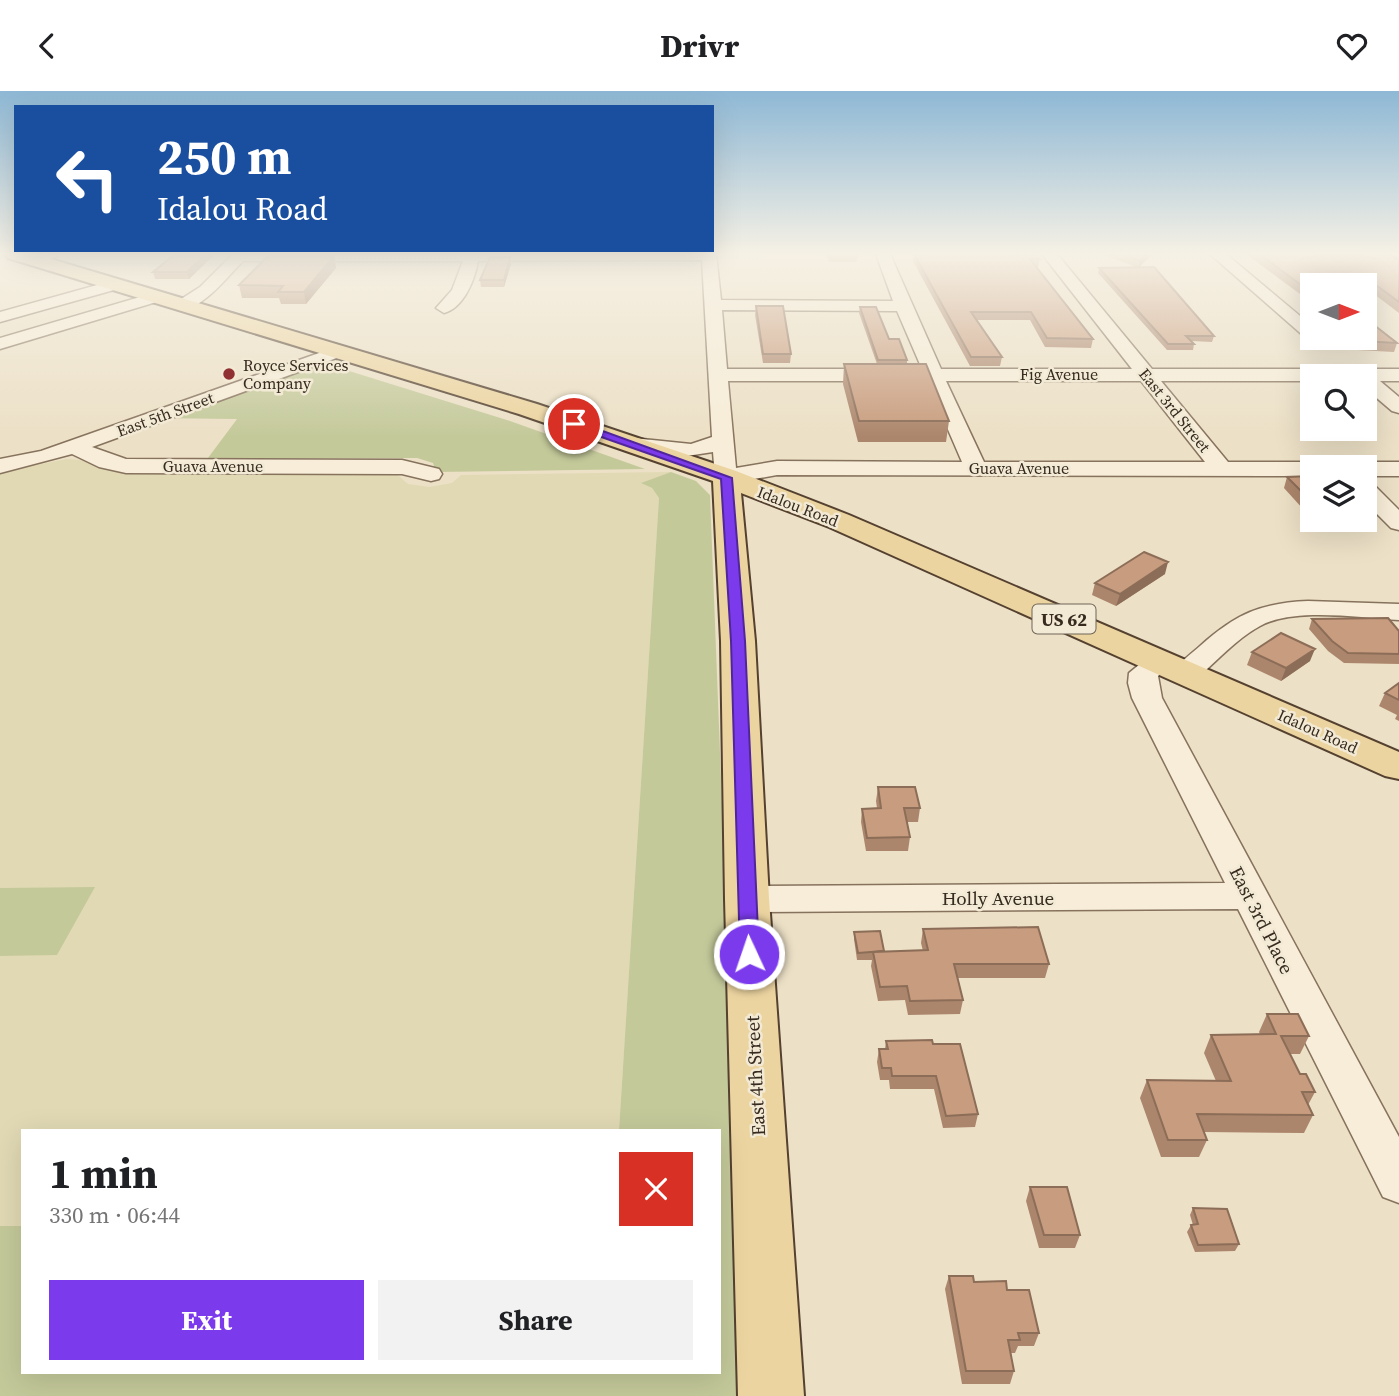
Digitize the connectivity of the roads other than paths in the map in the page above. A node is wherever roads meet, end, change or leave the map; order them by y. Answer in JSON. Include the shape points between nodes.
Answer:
{"nodes":[{"id":1,"x":97,"y":315,"type":"edge"},
{"id":2,"x":216,"y":315,"type":"edge"},
{"id":3,"x":713,"y":315,"type":"edge"},
{"id":4,"x":907,"y":315,"type":"edge"},
{"id":5,"x":1098,"y":315,"type":"edge"},
{"id":6,"x":0,"y":344,"type":"edge"},
{"id":7,"x":335,"y":352,"type":"junction"},
{"id":8,"x":1343,"y":360,"type":"dead end"},
{"id":9,"x":1348,"y":364,"type":"edge"},
{"id":10,"x":933,"y":374,"type":"junction"},
{"id":11,"x":720,"y":375,"type":"junction"},
{"id":12,"x":1146,"y":375,"type":"junction"},
{"id":13,"x":1399,"y":375,"type":"edge"},
{"id":14,"x":1300,"y":376,"type":"edge"},
{"id":15,"x":1377,"y":376,"type":"edge"},
{"id":16,"x":1377,"y":388,"type":"edge"},
{"id":17,"x":1399,"y":407,"type":"edge"},
{"id":18,"x":633,"y":444,"type":"junction"},
{"id":19,"x":74,"y":447,"type":"junction"},
{"id":20,"x":0,"y":466,"type":"edge"},
{"id":21,"x":975,"y":467,"type":"junction"},
{"id":22,"x":1222,"y":469,"type":"junction"},
{"id":23,"x":1300,"y":469,"type":"edge"},
{"id":24,"x":1377,"y":469,"type":"edge"},
{"id":25,"x":1399,"y":469,"type":"edge"},
{"id":26,"x":431,"y":474,"type":"dead end"},
{"id":27,"x":727,"y":479,"type":"junction"},
{"id":28,"x":1377,"y":501,"type":"edge"},
{"id":29,"x":1399,"y":523,"type":"edge"},
{"id":30,"x":1399,"y":611,"type":"edge"},
{"id":31,"x":1174,"y":667,"type":"junction"},
{"id":32,"x":1399,"y":767,"type":"edge"},
{"id":33,"x":1249,"y":896,"type":"junction"},
{"id":34,"x":747,"y":899,"type":"junction"},
{"id":35,"x":1399,"y":1182,"type":"edge"},
{"id":36,"x":771,"y":1396,"type":"edge"}],
"edges":[{"from":1,"to":6,"type":"street"},
{"from":2,"to":7,"type":"main road","name":"Idalou Road","number":"US 62"},
{"from":3,"to":11,"type":"street","name":"East 4th Street"},
{"from":4,"to":10,"type":"street"},
{"from":5,"to":12,"type":"street","name":"East 3rd Street"},
{"from":7,"to":18,"type":"main road","name":"Idalou Road","number":"US 62"},
{"from":7,"to":19,"type":"street","name":"East 5th Street"},
{"from":8,"to":9,"type":"street"},
{"from":10,"to":11,"type":"street","name":"Fig Avenue"},
{"from":10,"to":12,"type":"street","name":"Fig Avenue"},
{"from":10,"to":21,"type":"street"},
{"from":11,"to":27,"type":"street","name":"East 4th Street"},
{"from":12,"to":14,"type":"street","name":"Fig Avenue"},
{"from":12,"to":22,"type":"street","name":"East 3rd Street"},
{"from":13,"to":15,"type":"street","name":"Fig Avenue"},
{"from":16,"to":17,"type":"street"},
{"from":18,"to":27,"type":"main road","name":"Idalou Road","number":"US 62"},
{"from":18,"to":27,"type":"street","name":"Guava Avenue","via":[[694,451],[711,447]]},
{"from":19,"to":20,"type":"street"},
{"from":19,"to":26,"type":"street","name":"Guava Avenue","via":[[107,463],[126,466],[402,467]]},
{"from":21,"to":22,"type":"street","name":"Guava Avenue"},
{"from":21,"to":27,"type":"street","name":"Guava Avenue","via":[[777,468]]},
{"from":22,"to":23,"type":"street","name":"Guava Avenue"},
{"from":24,"to":25,"type":"street"},
{"from":27,"to":31,"type":"main road","name":"Idalou Road","number":"US 62","via":[[808,509]]},
{"from":27,"to":34,"type":"main road","name":"East 4th Street"},
{"from":28,"to":29,"type":"street"},
{"from":30,"to":31,"type":"street","via":[[1296,611],[1259,616]]},
{"from":31,"to":32,"type":"main road","name":"Idalou Road","number":"US 62"},
{"from":31,"to":33,"type":"street","name":"East 3rd Place","via":[[1144,673],[1147,698]]},
{"from":33,"to":34,"type":"street","name":"Holly Avenue"},
{"from":33,"to":35,"type":"street","name":"East 3rd Place"},
{"from":34,"to":36,"type":"main road","name":"East 4th Street"}]}
